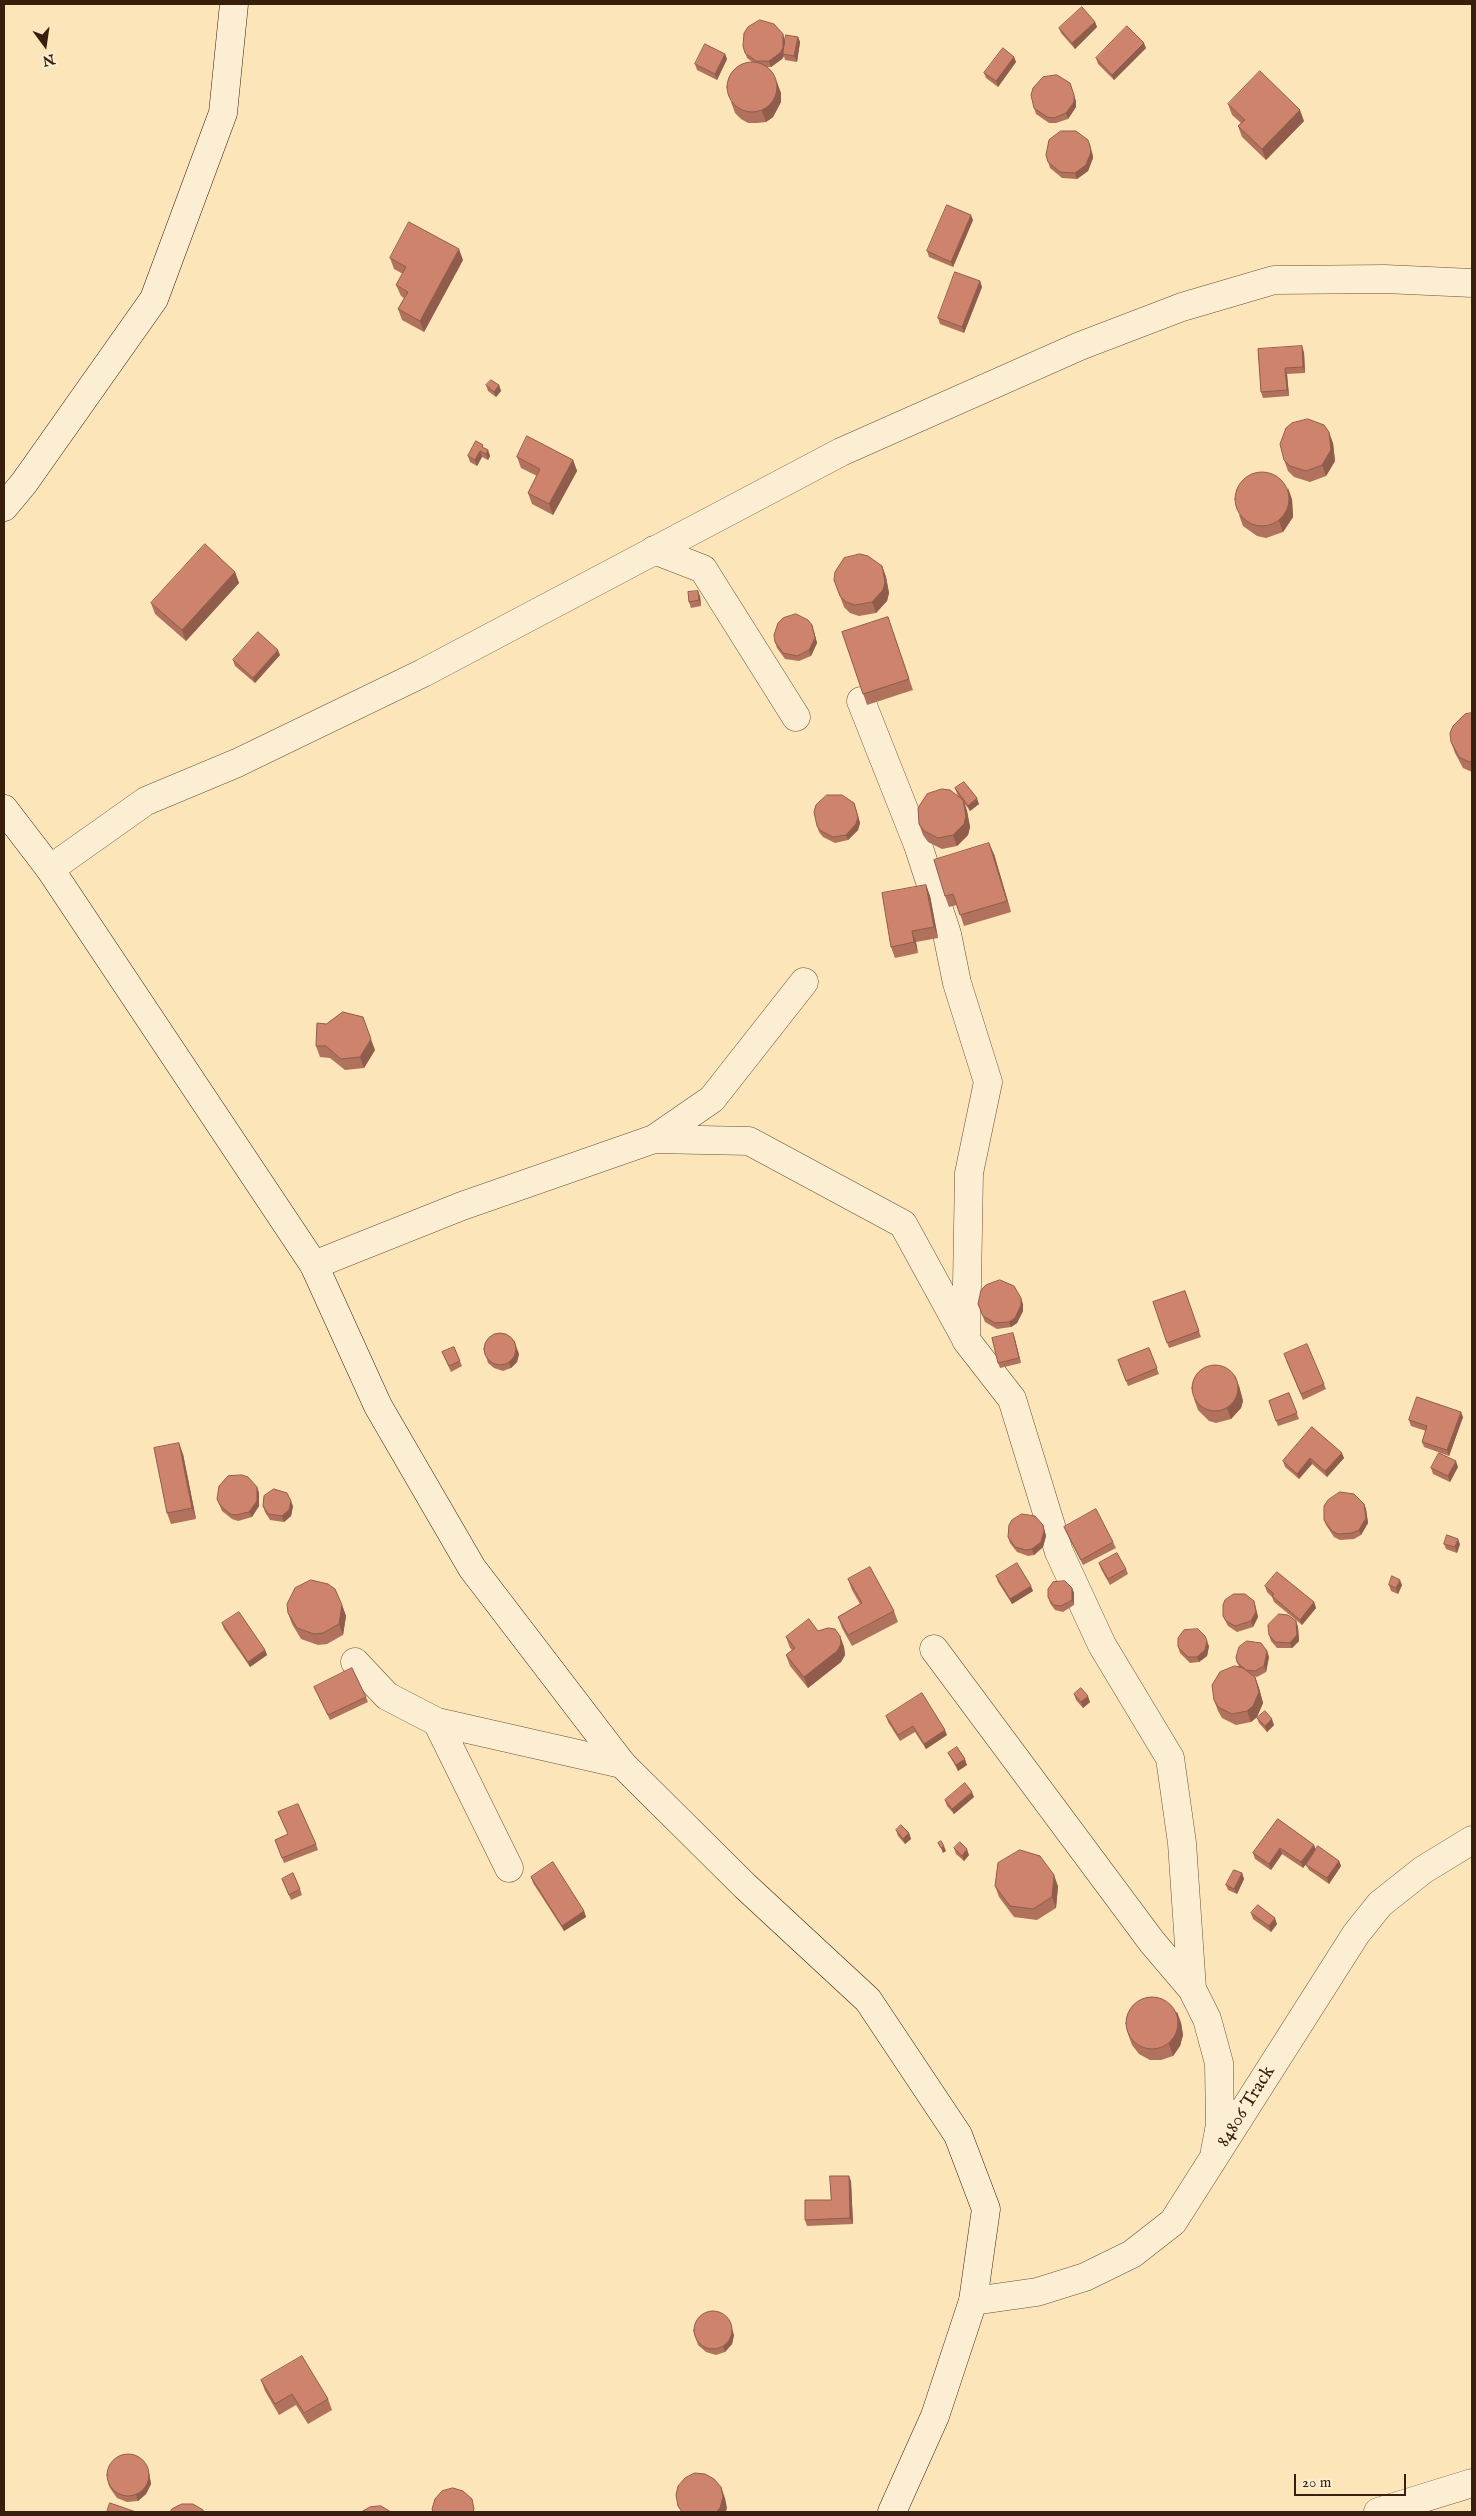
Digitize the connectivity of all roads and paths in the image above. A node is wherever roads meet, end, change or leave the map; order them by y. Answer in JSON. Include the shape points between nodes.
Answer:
{"nodes":[{"id":1,"x":234,"y":4,"type":"edge"},
{"id":2,"x":1472,"y":283,"type":"edge"},
{"id":3,"x":4,"y":507,"type":"edge"},
{"id":4,"x":654,"y":550,"type":"junction"},
{"id":5,"x":861,"y":701,"type":"edge"},
{"id":6,"x":796,"y":718,"type":"dead end"},
{"id":7,"x":4,"y":809,"type":"edge"},
{"id":8,"x":50,"y":869,"type":"junction"},
{"id":9,"x":804,"y":982,"type":"dead end"},
{"id":10,"x":654,"y":1139,"type":"junction"},
{"id":11,"x":314,"y":1265,"type":"junction"},
{"id":12,"x":966,"y":1340,"type":"junction"},
{"id":13,"x":934,"y":1648,"type":"dead end"},
{"id":14,"x":355,"y":1662,"type":"dead end"},
{"id":15,"x":437,"y":1722,"type":"junction"},
{"id":16,"x":622,"y":1764,"type":"junction"},
{"id":17,"x":1472,"y":1840,"type":"edge"},
{"id":18,"x":509,"y":1868,"type":"dead end"},
{"id":19,"x":1192,"y":1989,"type":"junction"},
{"id":20,"x":1211,"y":2164,"type":"junction"},
{"id":21,"x":973,"y":2301,"type":"junction"},
{"id":22,"x":1472,"y":2483,"type":"edge"},
{"id":23,"x":892,"y":2512,"type":"edge"},
{"id":24,"x":1378,"y":2512,"type":"edge"}],
"edges":[{"from":1,"to":3,"type":"street","via":[[222,113],[154,299]]},
{"from":2,"to":4,"type":"street","via":[[1385,279],[1274,280],[1182,308],[1080,346],[841,452]]},
{"from":4,"to":6,"type":"street","via":[[703,569]]},
{"from":4,"to":8,"type":"street","via":[[423,673],[237,763],[146,800]]},
{"from":5,"to":12,"type":"street","via":[[921,854],[988,1082],[969,1173]]},
{"from":7,"to":8,"type":"street"},
{"from":8,"to":11,"type":"street"},
{"from":9,"to":10,"type":"street","via":[[712,1099]]},
{"from":10,"to":11,"type":"street","via":[[462,1206]]},
{"from":10,"to":12,"type":"street","via":[[750,1141],[903,1224]]},
{"from":11,"to":16,"type":"street","via":[[378,1406],[472,1568]]},
{"from":12,"to":19,"type":"street","via":[[1012,1399],[1059,1552],[1102,1645],[1170,1758],[1182,1843]]},
{"from":13,"to":19,"type":"street","via":[[1152,1942]]},
{"from":14,"to":15,"type":"street","via":[[387,1696]]},
{"from":15,"to":16,"type":"street"},
{"from":15,"to":18,"type":"street"},
{"from":16,"to":21,"type":"street","via":[[745,1886],[868,2000],[958,2135],[986,2209]]},
{"from":17,"to":20,"type":"street","name":"84806 Track","via":[[1423,1870],[1380,1904],[1356,1934]]},
{"from":19,"to":20,"type":"street","via":[[1206,2019],[1219,2063],[1219,2140]]},
{"from":20,"to":21,"type":"street","name":"84806 Track","via":[[1173,2222],[1132,2254],[1085,2277],[1037,2292]]},
{"from":21,"to":23,"type":"street","via":[[935,2416]]},
{"from":22,"to":24,"type":"street"}]}
